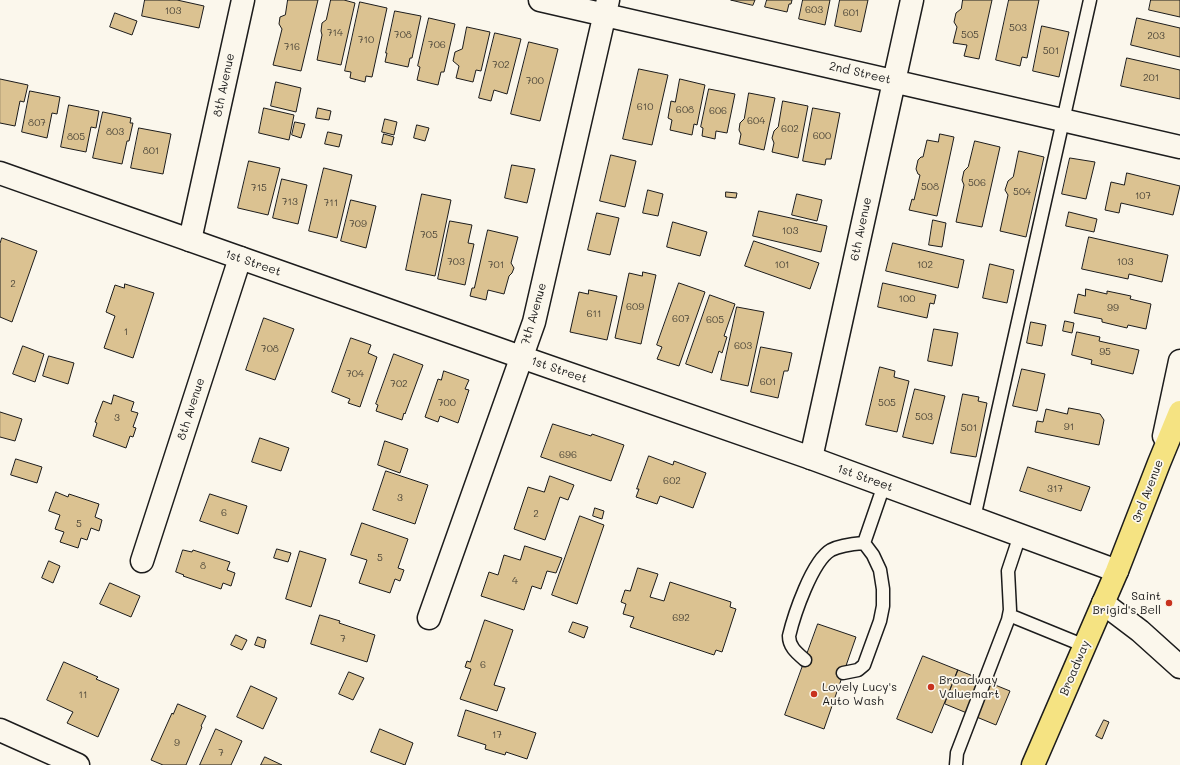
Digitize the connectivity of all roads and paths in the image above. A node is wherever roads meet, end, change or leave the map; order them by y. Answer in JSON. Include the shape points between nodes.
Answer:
{"nodes":[{"id":1,"x":243,"y":0,"type":"edge"},
{"id":2,"x":540,"y":0,"type":"edge"},
{"id":3,"x":912,"y":0,"type":"edge"},
{"id":4,"x":1090,"y":0,"type":"edge"},
{"id":5,"x":606,"y":7,"type":"edge"},
{"id":6,"x":893,"y":81,"type":"junction"},
{"id":7,"x":1064,"y":120,"type":"junction"},
{"id":8,"x":1180,"y":147,"type":"edge"},
{"id":9,"x":0,"y":173,"type":"edge"},
{"id":10,"x":190,"y":240,"type":"junction"},
{"id":11,"x":240,"y":258,"type":"junction"},
{"id":12,"x":521,"y":357,"type":"junction"},
{"id":13,"x":1180,"y":361,"type":"edge"},
{"id":14,"x":1180,"y":412,"type":"edge"},
{"id":15,"x":811,"y":458,"type":"junction"},
{"id":16,"x":1159,"y":463,"type":"junction"},
{"id":17,"x":884,"y":485,"type":"junction"},
{"id":18,"x":974,"y":518,"type":"junction"},
{"id":19,"x":1020,"y":535,"type":"junction"},
{"id":20,"x":864,"y":543,"type":"junction"},
{"id":21,"x":142,"y":561,"type":"dead end"},
{"id":22,"x":1117,"y":571,"type":"junction"},
{"id":23,"x":1103,"y":603,"type":"junction"},
{"id":24,"x":1009,"y":615,"type":"junction"},
{"id":25,"x":429,"y":618,"type":"dead end"},
{"id":26,"x":1085,"y":646,"type":"junction"},
{"id":27,"x":805,"y":660,"type":"dead end"},
{"id":28,"x":1180,"y":667,"type":"edge"},
{"id":29,"x":843,"y":673,"type":"dead end"},
{"id":30,"x":0,"y":730,"type":"edge"},
{"id":31,"x":78,"y":765,"type":"edge"},
{"id":32,"x":956,"y":765,"type":"edge"},
{"id":33,"x":1033,"y":765,"type":"edge"}],
"edges":[{"from":1,"to":10,"type":"street","name":"8th Avenue"},
{"from":2,"to":5,"type":"street","name":"2nd Street"},
{"from":3,"to":6,"type":"street","name":"6th Avenue"},
{"from":4,"to":7,"type":"lane"},
{"from":5,"to":6,"type":"street","name":"2nd Street"},
{"from":5,"to":12,"type":"street","name":"7th Avenue","via":[[536,315]]},
{"from":6,"to":7,"type":"street","name":"2nd Street"},
{"from":6,"to":15,"type":"street","name":"6th Avenue"},
{"from":7,"to":8,"type":"street","name":"2nd Street"},
{"from":7,"to":18,"type":"lane"},
{"from":9,"to":10,"type":"street","name":"1st Street"},
{"from":10,"to":11,"type":"street","name":"1st Street"},
{"from":11,"to":12,"type":"street","name":"1st Street"},
{"from":11,"to":21,"type":"street","name":"8th Avenue"},
{"from":12,"to":15,"type":"street","name":"1st Street"},
{"from":12,"to":25,"type":"street","name":"7th Avenue"},
{"from":13,"to":16,"type":"street"},
{"from":14,"to":16,"type":"main road","name":"3rd Avenue"},
{"from":15,"to":17,"type":"street","name":"1st Street"},
{"from":16,"to":22,"type":"main road","name":"3rd Avenue"},
{"from":17,"to":18,"type":"street","name":"1st Street"},
{"from":17,"to":20,"type":"lane"},
{"from":18,"to":19,"type":"street","name":"1st Street"},
{"from":19,"to":22,"type":"street","name":"1st Street"},
{"from":19,"to":24,"type":"lane","via":[[1008,571]]},
{"from":20,"to":27,"type":"lane","via":[[840,546],[830,551],[821,558],[812,574],[789,636],[792,648]]},
{"from":20,"to":29,"type":"lane","via":[[874,555],[880,570],[883,606],[864,665],[858,670]]},
{"from":22,"to":23,"type":"main road","name":"Broadway"},
{"from":23,"to":26,"type":"main road","name":"Broadway"},
{"from":23,"to":28,"type":"street","via":[[1140,631]]},
{"from":24,"to":26,"type":"lane"},
{"from":24,"to":32,"type":"lane","via":[[957,754]]},
{"from":26,"to":33,"type":"main road","name":"Broadway"},
{"from":30,"to":31,"type":"street"}]}
